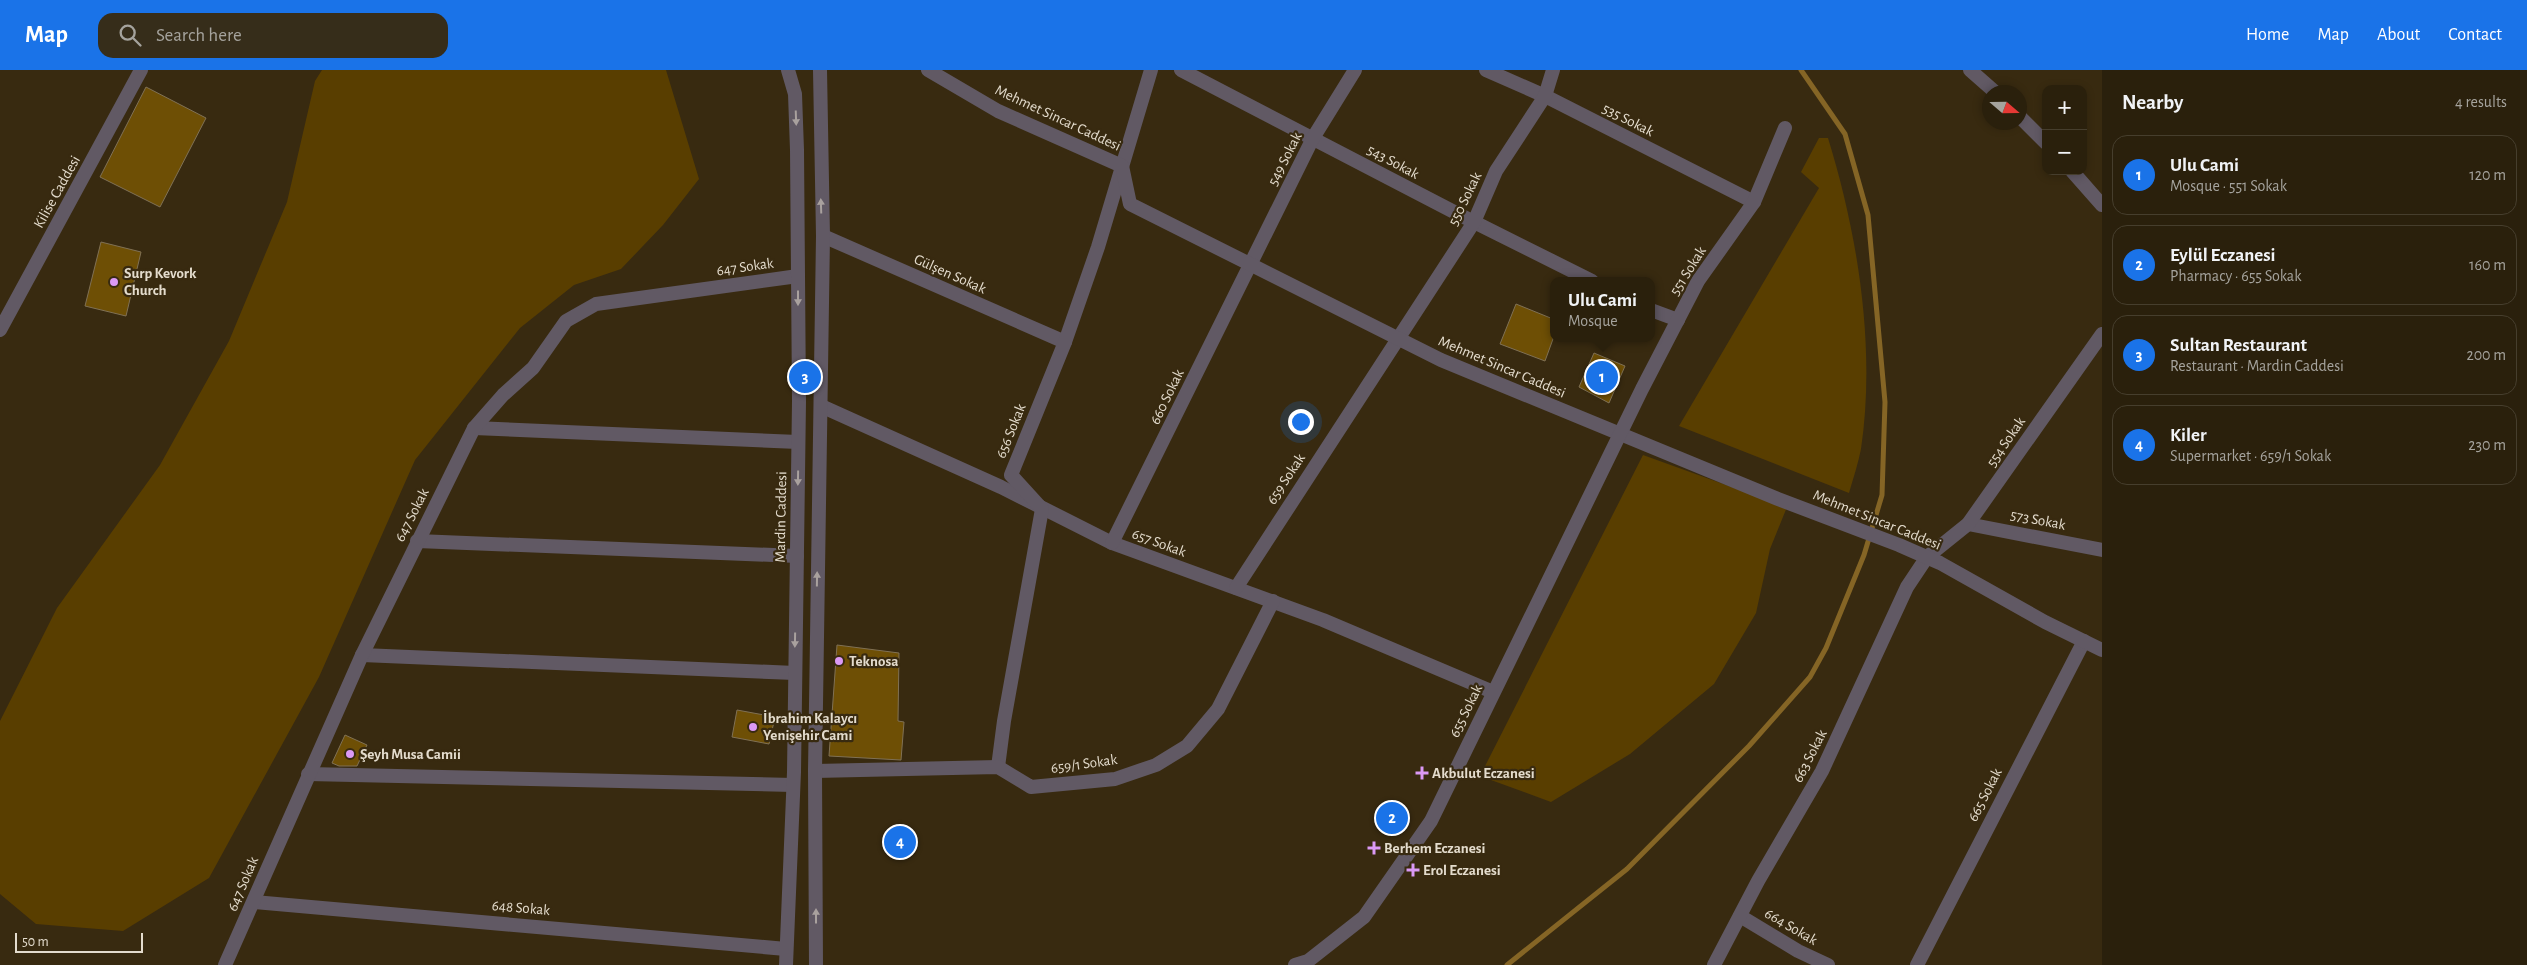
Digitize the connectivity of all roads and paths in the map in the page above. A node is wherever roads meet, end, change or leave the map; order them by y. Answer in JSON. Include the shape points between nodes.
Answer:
{"nodes":[{"id":1,"x":141,"y":70,"type":"edge"},
{"id":2,"x":788,"y":70,"type":"edge"},
{"id":3,"x":820,"y":70,"type":"edge"},
{"id":4,"x":928,"y":70,"type":"edge"},
{"id":5,"x":1151,"y":70,"type":"edge"},
{"id":6,"x":1181,"y":70,"type":"edge"},
{"id":7,"x":1355,"y":70,"type":"edge"},
{"id":8,"x":1486,"y":70,"type":"edge"},
{"id":9,"x":1553,"y":70,"type":"edge"},
{"id":10,"x":1970,"y":70,"type":"edge"},
{"id":11,"x":1986,"y":85,"type":"edge"},
{"id":12,"x":1545,"y":96,"type":"junction"},
{"id":13,"x":2027,"y":124,"type":"edge"},
{"id":14,"x":1785,"y":128,"type":"dead end"},
{"id":15,"x":1313,"y":138,"type":"junction"},
{"id":16,"x":2042,"y":139,"type":"edge"},
{"id":17,"x":1122,"y":166,"type":"junction"},
{"id":18,"x":2076,"y":175,"type":"edge"},
{"id":19,"x":1754,"y":202,"type":"junction"},
{"id":20,"x":2102,"y":205,"type":"edge"},
{"id":21,"x":1474,"y":222,"type":"junction"},
{"id":22,"x":823,"y":236,"type":"junction"},
{"id":23,"x":1250,"y":265,"type":"junction"},
{"id":24,"x":798,"y":276,"type":"junction"},
{"id":25,"x":1584,"y":277,"type":"edge"},
{"id":26,"x":1655,"y":311,"type":"edge"},
{"id":27,"x":1678,"y":320,"type":"junction"},
{"id":28,"x":0,"y":330,"type":"edge"},
{"id":29,"x":2102,"y":334,"type":"edge"},
{"id":30,"x":1397,"y":338,"type":"junction"},
{"id":31,"x":1065,"y":342,"type":"junction"},
{"id":32,"x":821,"y":406,"type":"junction"},
{"id":33,"x":474,"y":428,"type":"junction"},
{"id":34,"x":1620,"y":434,"type":"junction"},
{"id":35,"x":798,"y":442,"type":"junction"},
{"id":36,"x":1042,"y":509,"type":"junction"},
{"id":37,"x":1968,"y":524,"type":"junction"},
{"id":38,"x":417,"y":541,"type":"junction"},
{"id":39,"x":1112,"y":543,"type":"junction"},
{"id":40,"x":2102,"y":550,"type":"edge"},
{"id":41,"x":797,"y":556,"type":"junction"},
{"id":42,"x":1927,"y":557,"type":"junction"},
{"id":43,"x":1236,"y":588,"type":"junction"},
{"id":44,"x":1273,"y":601,"type":"junction"},
{"id":45,"x":2084,"y":641,"type":"junction"},
{"id":46,"x":2102,"y":650,"type":"edge"},
{"id":47,"x":362,"y":655,"type":"junction"},
{"id":48,"x":795,"y":673,"type":"junction"},
{"id":49,"x":1493,"y":692,"type":"junction"},
{"id":50,"x":998,"y":767,"type":"junction"},
{"id":51,"x":815,"y":771,"type":"junction"},
{"id":52,"x":308,"y":774,"type":"junction"},
{"id":53,"x":793,"y":785,"type":"junction"},
{"id":54,"x":254,"y":902,"type":"junction"},
{"id":55,"x":1740,"y":916,"type":"junction"},
{"id":56,"x":786,"y":950,"type":"junction"},
{"id":57,"x":225,"y":965,"type":"edge"},
{"id":58,"x":786,"y":965,"type":"edge"},
{"id":59,"x":816,"y":965,"type":"edge"},
{"id":60,"x":1295,"y":965,"type":"edge"},
{"id":61,"x":1714,"y":965,"type":"edge"},
{"id":62,"x":1828,"y":965,"type":"edge"},
{"id":63,"x":1917,"y":965,"type":"edge"}],
"edges":[{"from":1,"to":28,"type":"street","name":"Kilise Caddesi"},
{"from":2,"to":24,"type":"street","name":"Mardin Caddesi","one_way":true,"via":[[795,94]]},
{"from":22,"to":3,"type":"street","one_way":true},
{"from":4,"to":17,"type":"street","name":"Mehmet Sincar Caddesi","via":[[998,110]]},
{"from":5,"to":17,"type":"street","name":"656 Sokak"},
{"from":6,"to":15,"type":"street","name":"543 Sokak"},
{"from":7,"to":15,"type":"street","name":"549 Sokak"},
{"from":8,"to":12,"type":"street","name":"535 Sokak"},
{"from":9,"to":12,"type":"street","name":"550 Sokak"},
{"from":10,"to":11,"type":"street"},
{"from":12,"to":19,"type":"street","name":"535 Sokak"},
{"from":12,"to":21,"type":"street","name":"550 Sokak","via":[[1496,171]]},
{"from":13,"to":16,"type":"street"},
{"from":14,"to":19,"type":"street","name":"551 Sokak"},
{"from":15,"to":21,"type":"street","name":"543 Sokak"},
{"from":15,"to":23,"type":"street","name":"549 Sokak"},
{"from":17,"to":23,"type":"street","name":"Mehmet Sincar Caddesi","via":[[1130,204]]},
{"from":17,"to":31,"type":"street","name":"656 Sokak"},
{"from":18,"to":20,"type":"street"},
{"from":19,"to":27,"type":"street","name":"551 Sokak","via":[[1698,281]]},
{"from":21,"to":25,"type":"street","name":"543 Sokak"},
{"from":21,"to":30,"type":"street","name":"550 Sokak"},
{"from":22,"to":31,"type":"street","name":"Gülşen Sokak"},
{"from":22,"to":32,"type":"street"},
{"from":23,"to":30,"type":"street","name":"Mehmet Sincar Caddesi"},
{"from":23,"to":39,"type":"street","name":"660 Sokak"},
{"from":24,"to":33,"type":"street","name":"647 Sokak","via":[[596,304],[566,321],[533,368]]},
{"from":24,"to":35,"type":"street","name":"Mardin Caddesi","one_way":true},
{"from":26,"to":27,"type":"street"},
{"from":27,"to":34,"type":"street","name":"551 Sokak"},
{"from":29,"to":37,"type":"street","name":"554 Sokak"},
{"from":30,"to":34,"type":"street","name":"Mehmet Sincar Caddesi","via":[[1440,360]]},
{"from":30,"to":43,"type":"street","name":"659 Sokak"},
{"from":31,"to":36,"type":"street","name":"656 Sokak","via":[[1011,475]]},
{"from":32,"to":36,"type":"street","name":"657 Sokak","via":[[1001,487]]},
{"from":51,"to":32,"type":"street","one_way":true},
{"from":33,"to":35,"type":"street"},
{"from":33,"to":38,"type":"street","name":"647 Sokak"},
{"from":34,"to":42,"type":"street","name":"Mehmet Sincar Caddesi"},
{"from":34,"to":49,"type":"street","name":"655 Sokak"},
{"from":35,"to":41,"type":"street","name":"Mardin Caddesi","one_way":true},
{"from":36,"to":39,"type":"street","name":"657 Sokak"},
{"from":36,"to":50,"type":"street"},
{"from":37,"to":40,"type":"street","name":"573 Sokak"},
{"from":37,"to":42,"type":"street","name":"554 Sokak"},
{"from":38,"to":41,"type":"street"},
{"from":38,"to":47,"type":"street","name":"647 Sokak"},
{"from":39,"to":43,"type":"street","name":"657 Sokak"},
{"from":41,"to":48,"type":"street","name":"Mardin Caddesi","one_way":true},
{"from":42,"to":45,"type":"street","name":"Mehmet Sincar Caddesi"},
{"from":42,"to":55,"type":"street","name":"663 Sokak","via":[[1907,587],[1822,771]]},
{"from":43,"to":44,"type":"street","name":"657 Sokak"},
{"from":44,"to":49,"type":"street","name":"657 Sokak"},
{"from":44,"to":50,"type":"street","name":"659/1 Sokak","via":[[1218,709],[1187,746],[1156,765],[1115,779],[1031,787]]},
{"from":45,"to":46,"type":"street","name":"Mehmet Sincar Caddesi"},
{"from":45,"to":63,"type":"street","name":"665 Sokak"},
{"from":47,"to":48,"type":"street"},
{"from":47,"to":52,"type":"street","name":"647 Sokak"},
{"from":48,"to":53,"type":"street","name":"Mardin Caddesi"},
{"from":49,"to":60,"type":"street","name":"655 Sokak","via":[[1431,821],[1364,917],[1308,961]]},
{"from":50,"to":51,"type":"street"},
{"from":59,"to":51,"type":"street","one_way":true},
{"from":52,"to":53,"type":"street"},
{"from":52,"to":54,"type":"street","name":"647 Sokak"},
{"from":53,"to":56,"type":"street","name":"Mardin Caddesi"},
{"from":54,"to":56,"type":"street","name":"648 Sokak"},
{"from":54,"to":57,"type":"street","name":"647 Sokak"},
{"from":55,"to":61,"type":"street","name":"663 Sokak"},
{"from":55,"to":62,"type":"street","name":"664 Sokak"},
{"from":56,"to":58,"type":"street","name":"Mardin Caddesi"}]}
